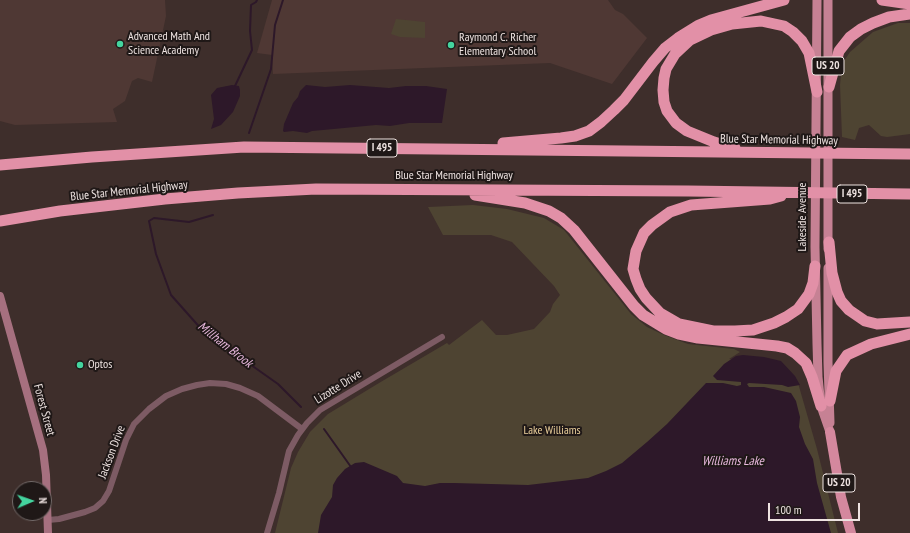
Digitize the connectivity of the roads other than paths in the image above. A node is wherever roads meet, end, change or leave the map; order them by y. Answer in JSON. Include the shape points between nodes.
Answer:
{"nodes":[{"id":1,"x":784,"y":0,"type":"edge"},
{"id":2,"x":817,"y":0,"type":"edge"},
{"id":3,"x":828,"y":0,"type":"edge"},
{"id":4,"x":882,"y":0,"type":"edge"},
{"id":5,"x":910,"y":4,"type":"edge"},
{"id":6,"x":910,"y":14,"type":"edge"},
{"id":7,"x":829,"y":87,"type":"junction"},
{"id":8,"x":817,"y":92,"type":"junction"},
{"id":9,"x":910,"y":146,"type":"edge"},
{"id":10,"x":392,"y":148,"type":"junction"},
{"id":11,"x":765,"y":153,"type":"junction"},
{"id":12,"x":843,"y":154,"type":"junction"},
{"id":13,"x":910,"y":154,"type":"edge"},
{"id":14,"x":0,"y":165,"type":"edge"},
{"id":15,"x":430,"y":189,"type":"junction"},
{"id":16,"x":796,"y":192,"type":"junction"},
{"id":17,"x":909,"y":195,"type":"edge"},
{"id":18,"x":0,"y":221,"type":"edge"},
{"id":19,"x":828,"y":242,"type":"junction"},
{"id":20,"x":816,"y":266,"type":"junction"},
{"id":21,"x":0,"y":296,"type":"edge"},
{"id":22,"x":910,"y":322,"type":"edge"},
{"id":23,"x":910,"y":334,"type":"edge"},
{"id":24,"x":442,"y":337,"type":"dead end"},
{"id":25,"x":826,"y":404,"type":"junction"},
{"id":26,"x":302,"y":429,"type":"junction"},
{"id":27,"x":830,"y":432,"type":"joint"},
{"id":28,"x":46,"y":481,"type":"edge"},
{"id":29,"x":52,"y":520,"type":"edge"},
{"id":30,"x":48,"y":521,"type":"edge"},
{"id":31,"x":48,"y":533,"type":"edge"},
{"id":32,"x":266,"y":533,"type":"edge"},
{"id":33,"x":851,"y":533,"type":"edge"}],
"edges":[{"from":1,"to":10,"type":"highway","via":[[711,20],[678,38],[659,55],[624,100],[597,126],[585,133],[535,140]]},
{"from":2,"to":8,"type":"main road","name":"Lakeside Avenue","number":"US 20"},
{"from":3,"to":7,"type":"main road","name":"Lakeside Avenue","number":"US 20"},
{"from":4,"to":5,"type":"highway"},
{"from":6,"to":7,"type":"highway","via":[[889,17],[873,23],[850,37],[840,51]]},
{"from":7,"to":19,"type":"main road","name":"Lakeside Avenue","number":"US 20"},
{"from":8,"to":11,"type":"highway","via":[[809,54],[802,41],[784,26],[773,23],[760,21],[715,28],[693,38],[675,54],[666,69],[663,86],[664,102],[672,119],[687,131],[714,142]]},
{"from":8,"to":20,"type":"main road","name":"Lakeside Avenue","number":"US 20"},
{"from":9,"to":12,"type":"highway"},
{"from":10,"to":11,"type":"highway","name":"Blue Star Memorial Highway","number":"I 495"},
{"from":10,"to":14,"type":"highway","name":"Blue Star Memorial Highway","number":"I 495","via":[[244,147]]},
{"from":11,"to":12,"type":"highway","name":"Blue Star Memorial Highway","number":"I 495"},
{"from":12,"to":13,"type":"highway","name":"Blue Star Memorial Highway","number":"I 495"},
{"from":15,"to":16,"type":"highway","name":"Blue Star Memorial Highway","number":"I 495"},
{"from":15,"to":18,"type":"highway","name":"Blue Star Memorial Highway","number":"I 495","via":[[316,189],[238,193],[60,211]]},
{"from":15,"to":25,"type":"highway","via":[[516,202],[555,214],[570,226],[643,315],[666,329],[688,336],[787,348],[806,363],[816,393]]},
{"from":16,"to":17,"type":"highway","name":"Blue Star Memorial Highway","number":"I 495"},
{"from":16,"to":20,"type":"highway","via":[[770,199],[691,205],[670,212],[644,233],[639,242],[633,269],[640,289],[653,306],[669,319],[702,329],[744,331],[768,326],[798,309],[812,289]]},
{"from":19,"to":22,"type":"highway","via":[[837,292],[849,310],[865,321],[877,324]]},
{"from":19,"to":25,"type":"main road","name":"Lakeside Avenue","number":"US 20"},
{"from":20,"to":25,"type":"main road","name":"Lakeside Avenue","number":"US 20","via":[[818,363]]},
{"from":21,"to":28,"type":"main road","name":"Forest Street","via":[[43,450]]},
{"from":23,"to":25,"type":"highway","via":[[871,344],[847,355],[836,371]]},
{"from":24,"to":26,"type":"street","name":"Lizotte Drive","via":[[320,410]]},
{"from":25,"to":27,"type":"main road","name":"Lakeside Avenue","number":"US 20"},
{"from":26,"to":29,"type":"street","name":"Jackson Drive","via":[[258,396],[240,388],[210,383],[182,389],[166,396],[134,424],[103,501],[85,512]]},
{"from":26,"to":32,"type":"street","name":"Lizotte Drive","via":[[289,451]]},
{"from":27,"to":33,"type":"highway","name":"Lakeside Avenue","number":"US 20","via":[[841,497]]},
{"from":30,"to":31,"type":"main road","name":"Forest Street"}]}
